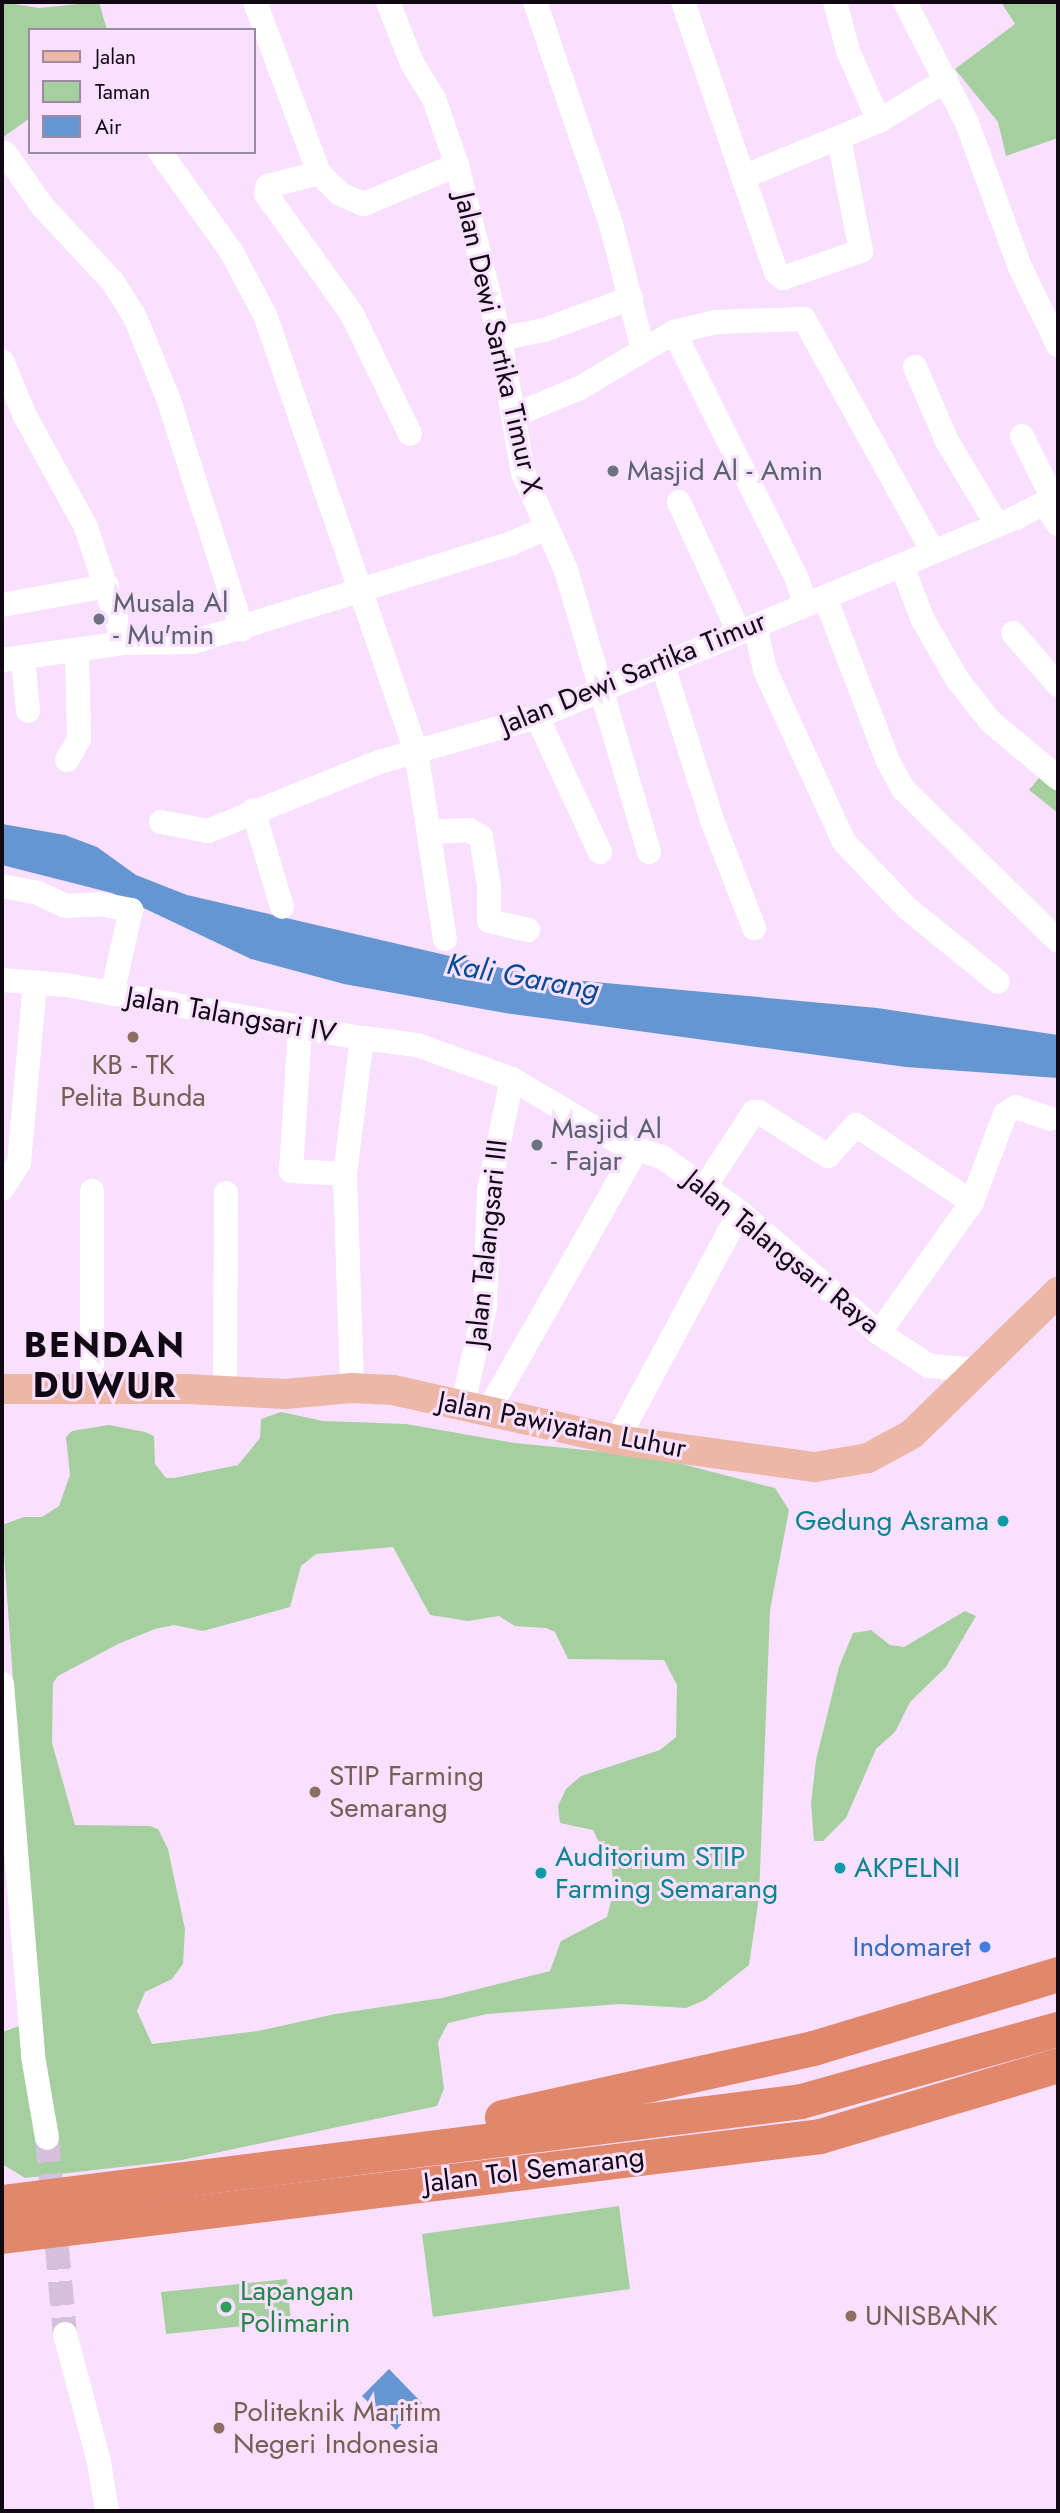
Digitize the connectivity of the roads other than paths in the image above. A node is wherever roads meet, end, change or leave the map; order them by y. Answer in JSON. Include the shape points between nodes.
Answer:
{"nodes":[{"id":1,"x":255,"y":2,"type":"edge"},
{"id":2,"x":388,"y":2,"type":"edge"},
{"id":3,"x":535,"y":2,"type":"edge"},
{"id":4,"x":683,"y":2,"type":"edge"},
{"id":5,"x":835,"y":2,"type":"edge"},
{"id":6,"x":905,"y":2,"type":"edge"},
{"id":7,"x":946,"y":80,"type":"junction"},
{"id":8,"x":879,"y":121,"type":"junction"},
{"id":9,"x":839,"y":139,"type":"junction"},
{"id":10,"x":5,"y":153,"type":"dead end"},
{"id":11,"x":161,"y":154,"type":"edge"},
{"id":12,"x":457,"y":165,"type":"junction"},
{"id":13,"x":319,"y":173,"type":"junction"},
{"id":14,"x":743,"y":177,"type":"junction"},
{"id":15,"x":631,"y":298,"type":"junction"},
{"id":16,"x":674,"y":331,"type":"junction"},
{"id":17,"x":500,"y":339,"type":"junction"},
{"id":18,"x":1058,"y":345,"type":"edge"},
{"id":19,"x":643,"y":350,"type":"junction"},
{"id":20,"x":2,"y":361,"type":"edge"},
{"id":21,"x":915,"y":367,"type":"dead end"},
{"id":22,"x":515,"y":415,"type":"junction"},
{"id":23,"x":410,"y":434,"type":"dead end"},
{"id":24,"x":1022,"y":436,"type":"dead end"},
{"id":25,"x":679,"y":502,"type":"dead end"},
{"id":26,"x":1053,"y":505,"type":"edge"},
{"id":27,"x":997,"y":525,"type":"junction"},
{"id":28,"x":544,"y":529,"type":"junction"},
{"id":29,"x":933,"y":552,"type":"junction"},
{"id":30,"x":902,"y":566,"type":"junction"},
{"id":31,"x":107,"y":586,"type":"junction"},
{"id":32,"x":362,"y":587,"type":"junction"},
{"id":33,"x":815,"y":601,"type":"junction"},
{"id":34,"x":2,"y":605,"type":"edge"},
{"id":35,"x":747,"y":628,"type":"junction"},
{"id":36,"x":242,"y":629,"type":"junction"},
{"id":37,"x":1013,"y":632,"type":"dead end"},
{"id":38,"x":124,"y":643,"type":"junction"},
{"id":39,"x":77,"y":650,"type":"junction"},
{"id":40,"x":13,"y":659,"type":"edge"},
{"id":41,"x":663,"y":663,"type":"junction"},
{"id":42,"x":1058,"y":685,"type":"edge"},
{"id":43,"x":600,"y":687,"type":"junction"},
{"id":44,"x":27,"y":711,"type":"dead end"},
{"id":45,"x":537,"y":717,"type":"junction"},
{"id":46,"x":416,"y":750,"type":"junction"},
{"id":47,"x":67,"y":760,"type":"dead end"},
{"id":48,"x":1058,"y":778,"type":"edge"},
{"id":49,"x":253,"y":810,"type":"junction"},
{"id":50,"x":161,"y":822,"type":"dead end"},
{"id":51,"x":430,"y":832,"type":"junction"},
{"id":52,"x":600,"y":852,"type":"dead end"},
{"id":53,"x":649,"y":852,"type":"dead end"},
{"id":54,"x":2,"y":886,"type":"edge"},
{"id":55,"x":282,"y":907,"type":"dead end"},
{"id":56,"x":754,"y":928,"type":"dead end"},
{"id":57,"x":528,"y":930,"type":"dead end"},
{"id":58,"x":445,"y":939,"type":"dead end"},
{"id":59,"x":1058,"y":941,"type":"edge"},
{"id":60,"x":2,"y":980,"type":"edge"},
{"id":61,"x":998,"y":982,"type":"dead end"},
{"id":62,"x":35,"y":983,"type":"junction"},
{"id":63,"x":112,"y":994,"type":"junction"},
{"id":64,"x":300,"y":1029,"type":"junction"},
{"id":65,"x":362,"y":1038,"type":"junction"},
{"id":66,"x":512,"y":1079,"type":"junction"},
{"id":67,"x":1050,"y":1119,"type":"dead end"},
{"id":68,"x":630,"y":1147,"type":"junction"},
{"id":69,"x":345,"y":1174,"type":"junction"},
{"id":70,"x":706,"y":1185,"type":"junction"},
{"id":71,"x":2,"y":1188,"type":"edge"},
{"id":72,"x":92,"y":1191,"type":"dead end"},
{"id":73,"x":226,"y":1193,"type":"dead end"},
{"id":74,"x":972,"y":1202,"type":"junction"},
{"id":75,"x":740,"y":1212,"type":"junction"},
{"id":76,"x":1058,"y":1292,"type":"edge"},
{"id":77,"x":879,"y":1333,"type":"junction"},
{"id":78,"x":929,"y":1366,"type":"junction"},
{"id":79,"x":978,"y":1370,"type":"junction"},
{"id":80,"x":92,"y":1388,"type":"junction"},
{"id":81,"x":352,"y":1388,"type":"junction"},
{"id":82,"x":2,"y":1389,"type":"edge"},
{"id":83,"x":225,"y":1390,"type":"junction"},
{"id":84,"x":943,"y":1404,"type":"junction"},
{"id":85,"x":476,"y":1410,"type":"junction"},
{"id":86,"x":617,"y":1440,"type":"junction"},
{"id":87,"x":2,"y":1684,"type":"edge"},
{"id":88,"x":1058,"y":1974,"type":"edge"},
{"id":89,"x":1058,"y":2029,"type":"edge"},
{"id":90,"x":1058,"y":2065,"type":"edge"},
{"id":91,"x":47,"y":2138,"type":"tunnel mouth"},
{"id":92,"x":286,"y":2164,"type":"junction"},
{"id":93,"x":2,"y":2202,"type":"edge"},
{"id":94,"x":2,"y":2236,"type":"edge"},
{"id":95,"x":65,"y":2334,"type":"tunnel mouth"},
{"id":96,"x":107,"y":2511,"type":"edge"}],
"edges":[{"from":1,"to":13,"type":"street"},
{"from":2,"to":12,"type":"street","name":"Jalan Dewi Sartika Timur X","via":[[412,63],[434,99]]},
{"from":3,"to":15,"type":"street","via":[[611,224]]},
{"from":4,"to":14,"type":"street"},
{"from":5,"to":8,"type":"street","via":[[848,51]]},
{"from":6,"to":7,"type":"street"},
{"from":7,"to":8,"type":"street"},
{"from":7,"to":18,"type":"street","via":[[967,123],[1020,267]]},
{"from":8,"to":9,"type":"street"},
{"from":9,"to":14,"type":"street"},
{"from":9,"to":14,"type":"street","via":[[861,251],[782,278]]},
{"from":10,"to":36,"type":"street","via":[[43,207],[113,282],[134,315],[167,398]]},
{"from":11,"to":32,"type":"street","via":[[231,251],[265,315],[317,458],[342,546]]},
{"from":12,"to":13,"type":"street","via":[[362,204],[347,200]]},
{"from":12,"to":17,"type":"street","name":"Jalan Dewi Sartika Timur X"},
{"from":13,"to":23,"type":"street","via":[[268,186],[266,194],[352,314]]},
{"from":15,"to":17,"type":"street","via":[[544,330]]},
{"from":15,"to":19,"type":"street"},
{"from":16,"to":19,"type":"street"},
{"from":16,"to":29,"type":"street","via":[[701,324],[807,320]]},
{"from":16,"to":33,"type":"street","via":[[797,579]]},
{"from":17,"to":22,"type":"street","name":"Jalan Dewi Sartika Timur X"},
{"from":19,"to":22,"type":"street","via":[[580,388]]},
{"from":20,"to":31,"type":"street","via":[[24,415],[86,527]]},
{"from":21,"to":27,"type":"street","via":[[947,441]]},
{"from":22,"to":28,"type":"street","name":"Jalan Dewi Sartika Timur X","via":[[523,473]]},
{"from":24,"to":26,"type":"street"},
{"from":25,"to":35,"type":"street"},
{"from":26,"to":27,"type":"street","name":"Jalan Dewi Sartika Timur"},
{"from":27,"to":29,"type":"street","name":"Jalan Dewi Sartika Timur"},
{"from":28,"to":32,"type":"street","via":[[512,543]]},
{"from":28,"to":43,"type":"street","name":"Jalan Dewi Sartika Timur X","via":[[566,570]]},
{"from":29,"to":30,"type":"street","name":"Jalan Dewi Sartika Timur"},
{"from":30,"to":33,"type":"street","name":"Jalan Dewi Sartika Timur"},
{"from":30,"to":48,"type":"street","via":[[923,620],[957,679],[990,720]]},
{"from":31,"to":34,"type":"street"},
{"from":31,"to":38,"type":"street"},
{"from":32,"to":36,"type":"street"},
{"from":32,"to":46,"type":"street"},
{"from":33,"to":35,"type":"street","name":"Jalan Dewi Sartika Timur"},
{"from":33,"to":59,"type":"street","via":[[903,789]]},
{"from":35,"to":41,"type":"street","name":"Jalan Dewi Sartika Timur"},
{"from":35,"to":61,"type":"street","via":[[844,842],[907,908]]},
{"from":36,"to":38,"type":"street","via":[[193,642]]},
{"from":37,"to":42,"type":"street"},
{"from":38,"to":39,"type":"street"},
{"from":39,"to":40,"type":"street"},
{"from":39,"to":47,"type":"street","via":[[79,739]]},
{"from":40,"to":44,"type":"street"},
{"from":41,"to":43,"type":"street","name":"Jalan Dewi Sartika Timur"},
{"from":41,"to":56,"type":"street","via":[[712,820]]},
{"from":43,"to":45,"type":"street","name":"Jalan Dewi Sartika Timur"},
{"from":43,"to":53,"type":"street","name":"Jalan Dewi Sartika Timur X"},
{"from":45,"to":46,"type":"street","name":"Jalan Dewi Sartika Timur"},
{"from":45,"to":52,"type":"street"},
{"from":46,"to":49,"type":"street","name":"Jalan Dewi Sartika Timur"},
{"from":46,"to":51,"type":"street"},
{"from":49,"to":50,"type":"street","name":"Jalan Dewi Sartika Timur","via":[[200,832]]},
{"from":49,"to":55,"type":"street"},
{"from":51,"to":57,"type":"street","via":[[469,830],[481,837],[489,921]]},
{"from":51,"to":58,"type":"street"},
{"from":54,"to":63,"type":"street","via":[[38,893],[66,906],[100,904],[131,910]]},
{"from":60,"to":62,"type":"street","name":"Jalan Talangsari IV"},
{"from":62,"to":63,"type":"street","name":"Jalan Talangsari IV"},
{"from":62,"to":71,"type":"street","via":[[19,1163]]},
{"from":63,"to":64,"type":"street","name":"Jalan Talangsari IV"},
{"from":64,"to":65,"type":"street","name":"Jalan Talangsari IV"},
{"from":64,"to":69,"type":"street","via":[[290,1168],[295,1174]]},
{"from":65,"to":66,"type":"street","name":"Jalan Talangsari Raya","via":[[417,1045]]},
{"from":65,"to":69,"type":"street","name":"Jalan Talangsari IV"},
{"from":66,"to":68,"type":"street","name":"Jalan Talangsari Raya"},
{"from":66,"to":85,"type":"street","name":"Jalan Talangsari III","via":[[489,1190]]},
{"from":67,"to":74,"type":"street","via":[[1016,1107],[1005,1114]]},
{"from":68,"to":70,"type":"street","name":"Jalan Talangsari Raya","via":[[662,1157]]},
{"from":68,"to":85,"type":"street"},
{"from":69,"to":81,"type":"street","name":"Jalan Talangsari IV"},
{"from":70,"to":74,"type":"street","via":[[754,1112],[759,1112],[828,1156],[856,1125]]},
{"from":70,"to":75,"type":"street","name":"Jalan Talangsari Raya"},
{"from":72,"to":80,"type":"street"},
{"from":73,"to":83,"type":"street"},
{"from":74,"to":77,"type":"street"},
{"from":75,"to":77,"type":"street","name":"Jalan Talangsari Raya"},
{"from":75,"to":86,"type":"street"},
{"from":76,"to":79,"type":"main road","name":"Jalan Pawiyatan Luhur"},
{"from":77,"to":78,"type":"street","name":"Jalan Talangsari Raya"},
{"from":78,"to":79,"type":"street","name":"Jalan Talangsari Raya"},
{"from":78,"to":84,"type":"street"},
{"from":79,"to":84,"type":"main road","name":"Jalan Pawiyatan Luhur"},
{"from":80,"to":82,"type":"main road","name":"Jalan Pawiyatan Luhur"},
{"from":80,"to":83,"type":"main road","name":"Jalan Pawiyatan Luhur"},
{"from":81,"to":83,"type":"main road","name":"Jalan Pawiyatan Luhur","via":[[285,1394]]},
{"from":81,"to":85,"type":"main road","name":"Jalan Pawiyatan Luhur","via":[[393,1390]]},
{"from":84,"to":86,"type":"main road","name":"Jalan Pawiyatan Luhur","via":[[912,1434],[883,1453],[814,1466]]},
{"from":85,"to":86,"type":"main road","name":"Jalan Pawiyatan Luhur"},
{"from":87,"to":91,"type":"street","via":[[33,2056]]},
{"from":88,"to":92,"type":"highway","via":[[813,2048]]},
{"from":89,"to":92,"type":"highway","name":"Jalan Tol Semarang","via":[[801,2101]]},
{"from":90,"to":94,"type":"highway","name":"Jalan Tol Semarang","via":[[820,2136]]},
{"from":92,"to":93,"type":"highway","name":"Jalan Tol Semarang"},
{"from":95,"to":96,"type":"street","via":[[99,2462]]}]}
